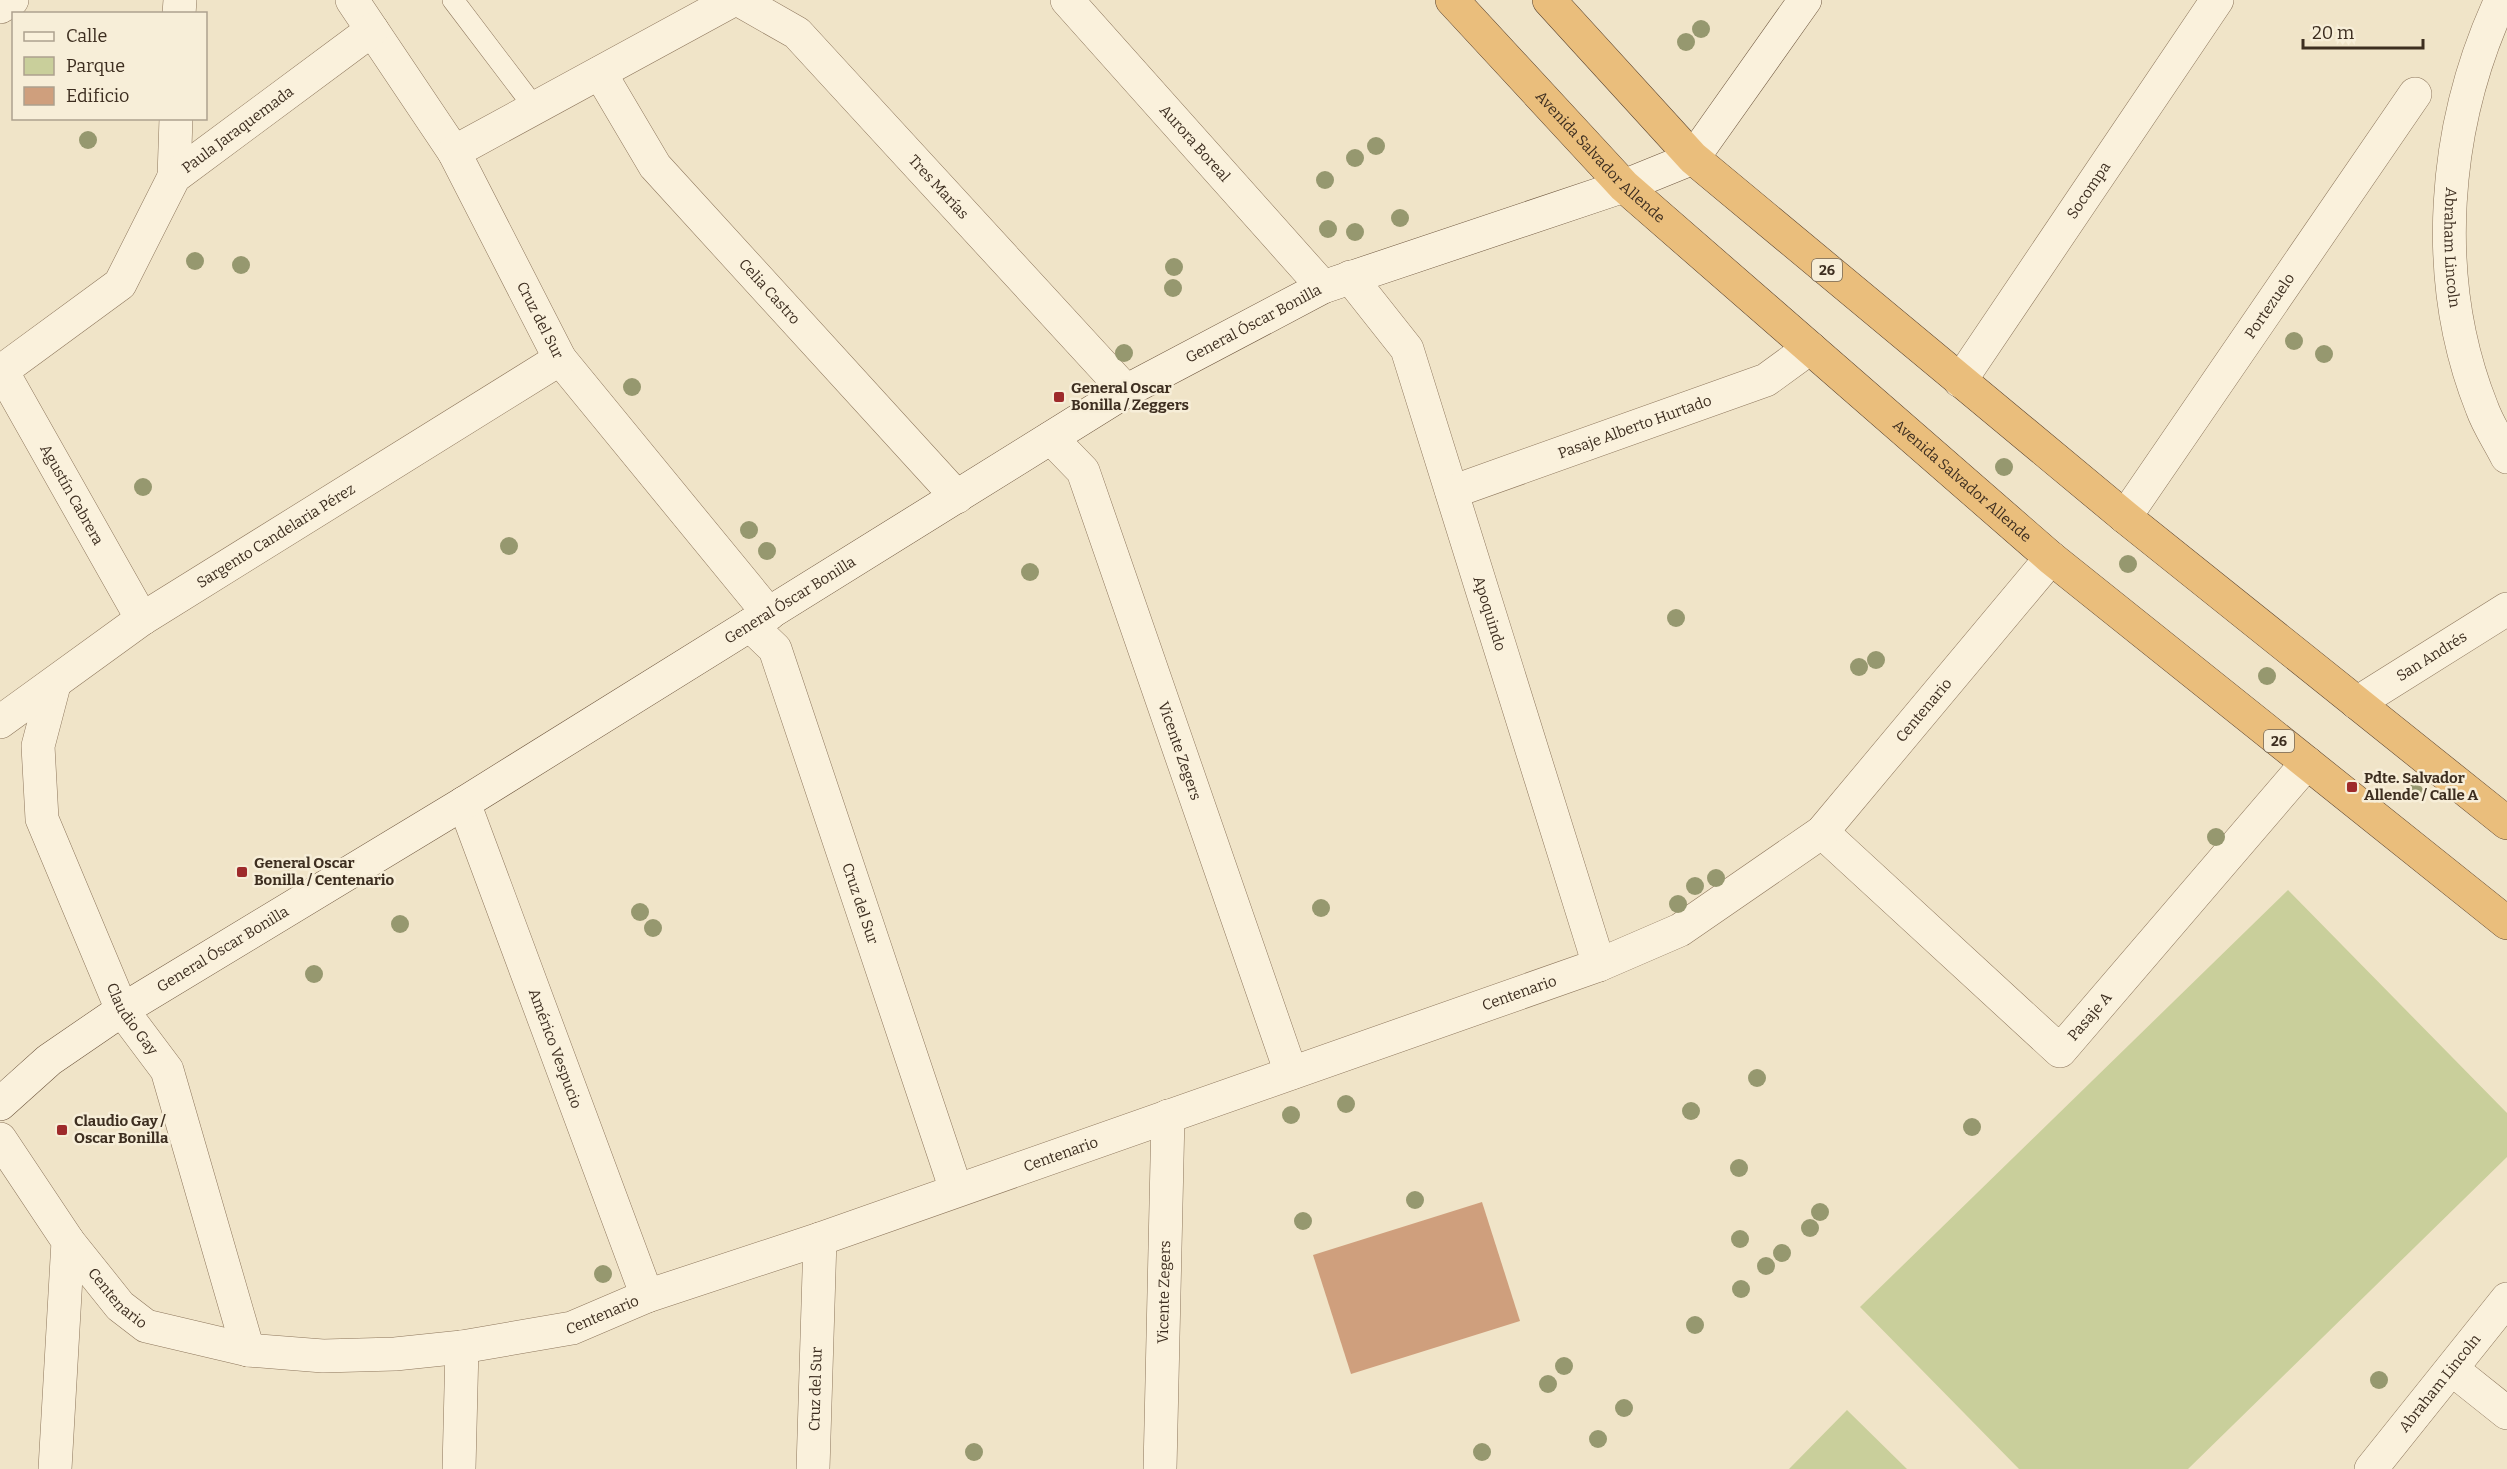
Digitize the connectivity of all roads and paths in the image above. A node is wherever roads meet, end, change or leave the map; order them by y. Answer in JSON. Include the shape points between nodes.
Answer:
{"nodes":[{"id":1,"x":12,"y":0,"type":"edge"},
{"id":2,"x":352,"y":0,"type":"edge"},
{"id":3,"x":453,"y":0,"type":"edge"},
{"id":4,"x":733,"y":0,"type":"edge"},
{"id":5,"x":740,"y":0,"type":"edge"},
{"id":6,"x":1067,"y":0,"type":"edge"},
{"id":7,"x":1452,"y":0,"type":"edge"},
{"id":8,"x":1549,"y":0,"type":"edge"},
{"id":9,"x":1805,"y":0,"type":"edge"},
{"id":10,"x":2217,"y":0,"type":"edge"},
{"id":11,"x":2501,"y":0,"type":"edge"},
{"id":12,"x":0,"y":8,"type":"edge"},
{"id":13,"x":372,"y":30,"type":"junction"},
{"id":14,"x":600,"y":73,"type":"junction"},
{"id":15,"x":2415,"y":94,"type":"dead end"},
{"id":16,"x":536,"y":108,"type":"junction"},
{"id":17,"x":176,"y":120,"type":"edge"},
{"id":18,"x":454,"y":152,"type":"junction"},
{"id":19,"x":1694,"y":158,"type":"junction"},
{"id":20,"x":174,"y":177,"type":"junction"},
{"id":21,"x":1624,"y":186,"type":"junction"},
{"id":22,"x":1337,"y":282,"type":"junction"},
{"id":23,"x":1810,"y":348,"type":"junction"},
{"id":24,"x":560,"y":359,"type":"junction"},
{"id":25,"x":1,"y":371,"type":"edge"},
{"id":26,"x":1960,"y":381,"type":"junction"},
{"id":27,"x":1125,"y":391,"type":"junction"},
{"id":28,"x":1051,"y":438,"type":"junction"},
{"id":29,"x":2507,"y":457,"type":"edge"},
{"id":30,"x":1452,"y":492,"type":"junction"},
{"id":31,"x":957,"y":496,"type":"junction"},
{"id":32,"x":2125,"y":517,"type":"junction"},
{"id":33,"x":2052,"y":558,"type":"junction"},
{"id":34,"x":2507,"y":609,"type":"edge"},
{"id":35,"x":760,"y":619,"type":"junction"},
{"id":36,"x":142,"y":620,"type":"junction"},
{"id":37,"x":54,"y":685,"type":"junction"},
{"id":38,"x":2357,"y":703,"type":"junction"},
{"id":39,"x":0,"y":722,"type":"edge"},
{"id":40,"x":2307,"y":763,"type":"junction"},
{"id":41,"x":464,"y":803,"type":"junction"},
{"id":42,"x":2507,"y":823,"type":"edge"},
{"id":43,"x":1822,"y":832,"type":"junction"},
{"id":44,"x":2507,"y":923,"type":"edge"},
{"id":45,"x":1599,"y":965,"type":"junction"},
{"id":46,"x":122,"y":1010,"type":"junction"},
{"id":47,"x":1291,"y":1073,"type":"junction"},
{"id":48,"x":0,"y":1104,"type":"edge"},
{"id":49,"x":1168,"y":1116,"type":"junction"},
{"id":50,"x":0,"y":1139,"type":"edge"},
{"id":51,"x":956,"y":1190,"type":"junction"},
{"id":52,"x":820,"y":1239,"type":"junction"},
{"id":53,"x":68,"y":1241,"type":"junction"},
{"id":54,"x":647,"y":1296,"type":"junction"},
{"id":55,"x":2507,"y":1299,"type":"edge"},
{"id":56,"x":462,"y":1347,"type":"junction"},
{"id":57,"x":248,"y":1350,"type":"junction"},
{"id":58,"x":2453,"y":1370,"type":"junction"},
{"id":59,"x":2507,"y":1413,"type":"edge"},
{"id":60,"x":55,"y":1469,"type":"edge"},
{"id":61,"x":459,"y":1469,"type":"edge"},
{"id":62,"x":813,"y":1469,"type":"edge"},
{"id":63,"x":1160,"y":1469,"type":"edge"},
{"id":64,"x":2371,"y":1469,"type":"edge"}],
"edges":[{"from":1,"to":12,"type":"street"},
{"from":2,"to":13,"type":"street","name":"Cruz del Sur"},
{"from":3,"to":16,"type":"lane"},
{"from":4,"to":14,"type":"street"},
{"from":5,"to":27,"type":"street","name":"Tres Marías","via":[[797,33]]},
{"from":6,"to":22,"type":"street","name":"Aurora Boreal"},
{"from":7,"to":21,"type":"highway","name":"Avenida Salvador Allende","number":"26"},
{"from":8,"to":19,"type":"highway","number":"26"},
{"from":9,"to":19,"type":"street"},
{"from":10,"to":26,"type":"street","name":"Socompa"},
{"from":11,"to":29,"type":"street","name":"Abraham Lincoln","via":[[2484,39],[2463,110],[2453,172],[2450,256],[2466,359],[2482,409]]},
{"from":13,"to":18,"type":"street","name":"Cruz del Sur"},
{"from":13,"to":20,"type":"street","name":"Paula Jaraquemada"},
{"from":14,"to":16,"type":"street"},
{"from":14,"to":31,"type":"street","name":"Celia Castro","via":[[656,166]]},
{"from":15,"to":32,"type":"street","name":"Portezuelo"},
{"from":16,"to":18,"type":"street"},
{"from":17,"to":20,"type":"street"},
{"from":18,"to":24,"type":"street","name":"Cruz del Sur"},
{"from":19,"to":21,"type":"street","name":"General Óscar Bonilla"},
{"from":19,"to":26,"type":"highway","number":"26"},
{"from":20,"to":25,"type":"street","name":"Paula Jaraquemada","via":[[120,284]]},
{"from":21,"to":22,"type":"street","name":"General Óscar Bonilla"},
{"from":21,"to":23,"type":"highway","name":"Avenida Salvador Allende","number":"26"},
{"from":22,"to":27,"type":"street","name":"General Óscar Bonilla"},
{"from":22,"to":30,"type":"street","name":"Apoquindo","via":[[1407,349]]},
{"from":23,"to":30,"type":"street","name":"Pasaje Alberto Hurtado","via":[[1766,380]]},
{"from":23,"to":33,"type":"highway","name":"Avenida Salvador Allende","number":"26"},
{"from":24,"to":35,"type":"street","name":"Cruz del Sur"},
{"from":24,"to":36,"type":"street","name":"Sargento Candelaria Pérez"},
{"from":25,"to":36,"type":"street","name":"Agustín Cabrera"},
{"from":26,"to":32,"type":"highway","number":"26"},
{"from":27,"to":28,"type":"street","name":"General Óscar Bonilla"},
{"from":28,"to":31,"type":"street","name":"General Óscar Bonilla"},
{"from":28,"to":47,"type":"street","name":"Vicente Zegers","via":[[1083,471]]},
{"from":30,"to":45,"type":"street","name":"Apoquindo"},
{"from":31,"to":35,"type":"street","name":"General Óscar Bonilla"},
{"from":32,"to":38,"type":"highway","number":"26"},
{"from":33,"to":40,"type":"highway","name":"Avenida Salvador Allende","number":"26"},
{"from":33,"to":43,"type":"street","name":"Centenario"},
{"from":34,"to":38,"type":"street","name":"San Andrés"},
{"from":35,"to":41,"type":"street","name":"General Óscar Bonilla"},
{"from":35,"to":51,"type":"street","name":"Cruz del Sur","via":[[775,649]]},
{"from":36,"to":37,"type":"street","name":"Sargento Candelaria Pérez"},
{"from":37,"to":39,"type":"street","name":"Sargento Candelaria Pérez"},
{"from":37,"to":46,"type":"street","name":"Claudio Gay","via":[[38,746],[42,819]]},
{"from":38,"to":42,"type":"highway","number":"26"},
{"from":40,"to":43,"type":"street","name":"Pasaje A","via":[[2060,1051]]},
{"from":40,"to":44,"type":"highway","name":"Avenida Salvador Allende","number":"26"},
{"from":41,"to":46,"type":"street","name":"General Óscar Bonilla"},
{"from":41,"to":54,"type":"street","name":"Américo Vespucio"},
{"from":43,"to":45,"type":"street","name":"Centenario","via":[[1680,930]]},
{"from":45,"to":47,"type":"street","name":"Centenario"},
{"from":46,"to":48,"type":"street","name":"General Óscar Bonilla","via":[[49,1060]]},
{"from":46,"to":57,"type":"street","name":"Claudio Gay","via":[[167,1070]]},
{"from":47,"to":49,"type":"street","name":"Centenario"},
{"from":49,"to":51,"type":"street","name":"Centenario"},
{"from":49,"to":63,"type":"street","name":"Vicente Zegers"},
{"from":50,"to":53,"type":"street","name":"Centenario"},
{"from":51,"to":52,"type":"street","name":"Centenario"},
{"from":52,"to":54,"type":"street","name":"Centenario"},
{"from":52,"to":62,"type":"street","name":"Cruz del Sur"},
{"from":53,"to":57,"type":"street","name":"Centenario","via":[[120,1306],[146,1326]]},
{"from":53,"to":60,"type":"street"},
{"from":54,"to":56,"type":"street","name":"Centenario","via":[[572,1328]]},
{"from":55,"to":58,"type":"street","name":"Abraham Lincoln"},
{"from":56,"to":57,"type":"street","name":"Centenario","via":[[323,1356]]},
{"from":56,"to":61,"type":"street"},
{"from":58,"to":59,"type":"street"},
{"from":58,"to":64,"type":"street","name":"Abraham Lincoln"}]}
